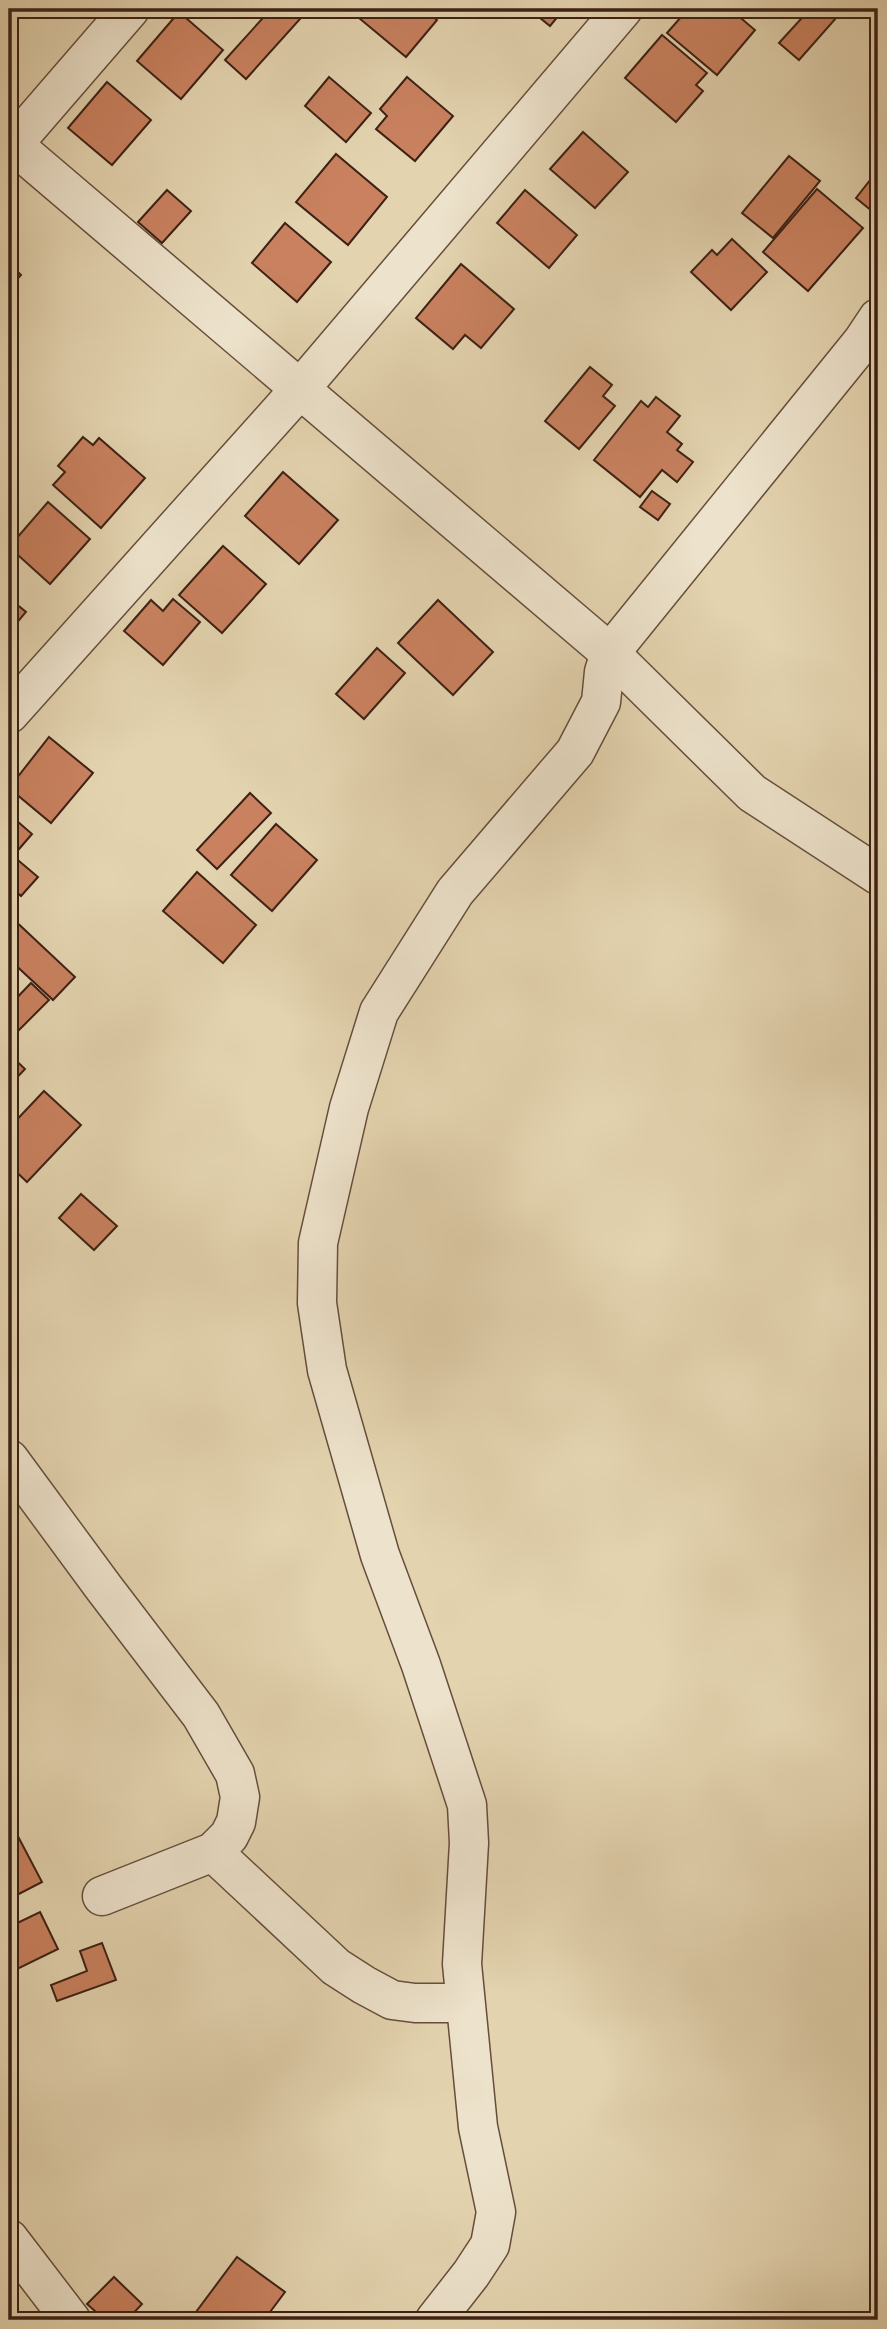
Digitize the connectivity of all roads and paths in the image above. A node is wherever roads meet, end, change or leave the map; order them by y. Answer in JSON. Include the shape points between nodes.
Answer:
{"nodes":[{"id":1,"x":130,"y":9,"type":"edge"},
{"id":2,"x":623,"y":9,"type":"edge"},
{"id":3,"x":10,"y":145,"type":"edge"},
{"id":4,"x":878,"y":318,"type":"edge"},
{"id":5,"x":300,"y":389,"type":"junction"},
{"id":6,"x":610,"y":653,"type":"junction"},
{"id":7,"x":9,"y":714,"type":"edge"},
{"id":8,"x":878,"y":875,"type":"edge"},
{"id":9,"x":9,"y":1460,"type":"edge"},
{"id":10,"x":214,"y":1852,"type":"junction"},
{"id":11,"x":102,"y":1896,"type":"dead end"},
{"id":12,"x":466,"y":2003,"type":"junction"},
{"id":13,"x":9,"y":2239,"type":"edge"},
{"id":14,"x":71,"y":2320,"type":"edge"},
{"id":15,"x":435,"y":2320,"type":"edge"}],
"edges":[{"from":1,"to":3,"type":"street"},
{"from":2,"to":5,"type":"street"},
{"from":3,"to":5,"type":"street"},
{"from":4,"to":6,"type":"street"},
{"from":5,"to":6,"type":"street"},
{"from":5,"to":7,"type":"street"},
{"from":6,"to":8,"type":"street","via":[[752,793]]},
{"from":6,"to":12,"type":"street","via":[[601,702],[575,752],[455,891],[379,1012],[349,1108],[318,1243],[317,1303],[327,1370],[380,1555],[467,1805],[461,1964]]},
{"from":9,"to":10,"type":"street","via":[[201,1716],[235,1774],[240,1797],[236,1822]]},
{"from":10,"to":11,"type":"street"},
{"from":10,"to":12,"type":"street","via":[[336,1967],[364,1985],[393,2000],[415,2004]]},
{"from":12,"to":15,"type":"street","via":[[478,2127],[496,2212],[490,2245]]},
{"from":13,"to":14,"type":"street"}]}
